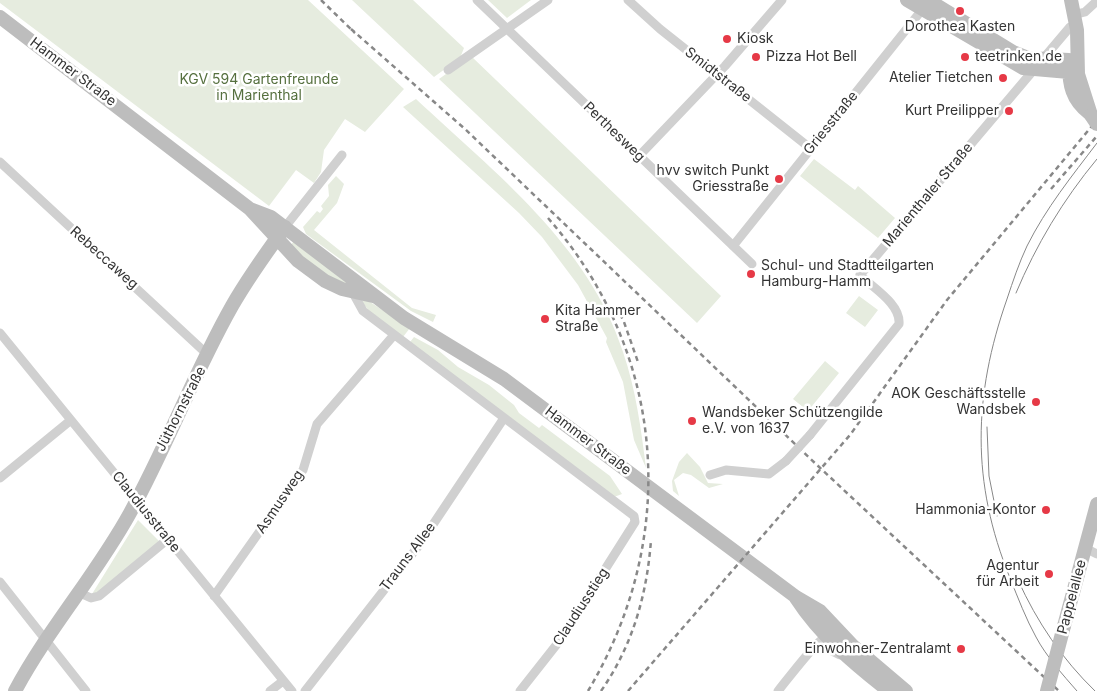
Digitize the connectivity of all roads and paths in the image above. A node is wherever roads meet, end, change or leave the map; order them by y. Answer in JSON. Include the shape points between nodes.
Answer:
{"nodes":[{"id":1,"x":477,"y":0,"type":"edge"},
{"id":2,"x":548,"y":0,"type":"edge"},
{"id":3,"x":628,"y":0,"type":"edge"},
{"id":4,"x":782,"y":0,"type":"edge"},
{"id":5,"x":907,"y":0,"type":"edge"},
{"id":6,"x":1071,"y":0,"type":"edge"},
{"id":7,"x":1097,"y":1,"type":"edge"},
{"id":8,"x":927,"y":3,"type":"edge"},
{"id":9,"x":0,"y":17,"type":"edge"},
{"id":10,"x":1072,"y":21,"type":"junction"},
{"id":11,"x":0,"y":26,"type":"edge"},
{"id":12,"x":507,"y":29,"type":"junction"},
{"id":13,"x":1038,"y":65,"type":"junction"},
{"id":14,"x":1072,"y":66,"type":"junction"},
{"id":15,"x":448,"y":70,"type":"dead end"},
{"id":16,"x":717,"y":75,"type":"junction"},
{"id":17,"x":1094,"y":120,"type":"edge"},
{"id":18,"x":143,"y":129,"type":"junction"},
{"id":19,"x":810,"y":148,"type":"junction"},
{"id":20,"x":342,"y":155,"type":"dead end"},
{"id":21,"x":639,"y":156,"type":"junction"},
{"id":22,"x":0,"y":162,"type":"edge"},
{"id":23,"x":281,"y":233,"type":"junction"},
{"id":24,"x":733,"y":246,"type":"junction"},
{"id":25,"x":752,"y":264,"type":"dead end"},
{"id":26,"x":352,"y":291,"type":"junction"},
{"id":27,"x":374,"y":296,"type":"junction"},
{"id":28,"x":0,"y":333,"type":"edge"},
{"id":29,"x":394,"y":335,"type":"junction"},
{"id":30,"x":208,"y":355,"type":"junction"},
{"id":31,"x":504,"y":418,"type":"junction"},
{"id":32,"x":71,"y":420,"type":"junction"},
{"id":33,"x":710,"y":474,"type":"dead end"},
{"id":34,"x":0,"y":478,"type":"edge"},
{"id":35,"x":136,"y":501,"type":"junction"},
{"id":36,"x":1097,"y":504,"type":"edge"},
{"id":37,"x":168,"y":539,"type":"junction"},
{"id":38,"x":1091,"y":551,"type":"edge"},
{"id":39,"x":0,"y":582,"type":"edge"},
{"id":40,"x":80,"y":593,"type":"junction"},
{"id":41,"x":214,"y":596,"type":"junction"},
{"id":42,"x":796,"y":597,"type":"junction"},
{"id":43,"x":826,"y":635,"type":"junction"},
{"id":44,"x":847,"y":639,"type":"junction"},
{"id":45,"x":46,"y":640,"type":"junction"},
{"id":46,"x":815,"y":648,"type":"junction"},
{"id":47,"x":846,"y":657,"type":"junction"},
{"id":48,"x":283,"y":681,"type":"junction"},
{"id":49,"x":15,"y":691,"type":"edge"},
{"id":50,"x":86,"y":691,"type":"edge"},
{"id":51,"x":270,"y":691,"type":"edge"},
{"id":52,"x":292,"y":691,"type":"edge"},
{"id":53,"x":305,"y":691,"type":"edge"},
{"id":54,"x":520,"y":691,"type":"edge"},
{"id":55,"x":778,"y":691,"type":"edge"},
{"id":56,"x":889,"y":691,"type":"edge"},
{"id":57,"x":906,"y":691,"type":"edge"},
{"id":58,"x":1047,"y":691,"type":"edge"}],
"edges":[{"from":1,"to":12,"type":"street","name":"Perthesweg"},
{"from":2,"to":12,"type":"street"},
{"from":3,"to":16,"type":"street","name":"Smidtstraße"},
{"from":4,"to":16,"type":"street"},
{"from":5,"to":8,"type":"main road"},
{"from":6,"to":10,"type":"main road"},
{"from":7,"to":10,"type":"street","name":"Marienthaler Straße"},
{"from":8,"to":13,"type":"main road"},
{"from":8,"to":19,"type":"street","name":"Griesstraße"},
{"from":9,"to":18,"type":"main road","name":"Hammer Straße","via":[[134,118]]},
{"from":10,"to":13,"type":"street","name":"Marienthaler Straße"},
{"from":10,"to":14,"type":"main road"},
{"from":11,"to":18,"type":"main road","name":"Hammer Straße","via":[[129,124]]},
{"from":12,"to":15,"type":"street"},
{"from":12,"to":21,"type":"street","name":"Perthesweg"},
{"from":13,"to":14,"type":"main road"},
{"from":13,"to":33,"type":"street","name":"Marienthaler Straße","bridge":true,"via":[[860,275],[892,305],[900,324],[786,461],[769,474],[726,470]]},
{"from":14,"to":17,"type":"main road","via":[[1070,86],[1080,106]]},
{"from":16,"to":19,"type":"street","name":"Smidtstraße"},
{"from":16,"to":21,"type":"street"},
{"from":18,"to":23,"type":"main road","name":"Hammer Straße"},
{"from":19,"to":24,"type":"street","name":"Griesstraße"},
{"from":20,"to":23,"type":"street"},
{"from":21,"to":24,"type":"street","name":"Perthesweg"},
{"from":22,"to":30,"type":"street","name":"Rebeccaweg"},
{"from":23,"to":26,"type":"main road","name":"Hammer Straße","via":[[298,260],[325,281]]},
{"from":23,"to":27,"type":"main road","name":"Hammer Straße","via":[[364,286]]},
{"from":23,"to":30,"type":"main road","name":"Jüthornstraße","via":[[236,300]]},
{"from":24,"to":25,"type":"street","name":"Perthesweg"},
{"from":26,"to":27,"type":"main road","name":"Hammer Straße"},
{"from":26,"to":29,"type":"street","via":[[363,311]]},
{"from":27,"to":42,"type":"main road","name":"Hammer Straße","via":[[417,327],[504,379]]},
{"from":28,"to":32,"type":"street","name":"Claudiusstraße"},
{"from":29,"to":31,"type":"street"},
{"from":29,"to":41,"type":"street","name":"Asmusweg","via":[[317,424],[302,470]]},
{"from":30,"to":35,"type":"main road","name":"Jüthornstraße"},
{"from":31,"to":53,"type":"street","name":"Trauns Allee","via":[[420,544]]},
{"from":31,"to":54,"type":"street","name":"Claudiusstieg","via":[[626,508],[635,519],[561,639]]},
{"from":32,"to":34,"type":"street"},
{"from":32,"to":35,"type":"street","name":"Claudiusstraße"},
{"from":35,"to":37,"type":"street","name":"Claudiusstraße"},
{"from":35,"to":40,"type":"main road","name":"Jüthornstraße"},
{"from":36,"to":38,"type":"main road","name":"Pappelallee"},
{"from":37,"to":40,"type":"street","via":[[99,596],[91,598]]},
{"from":37,"to":41,"type":"street","name":"Claudiusstraße"},
{"from":38,"to":58,"type":"main road","name":"Pappelallee","bridge":true,"via":[[1064,626]]},
{"from":39,"to":45,"type":"street"},
{"from":40,"to":45,"type":"main road","name":"Jüthornstraße"},
{"from":41,"to":48,"type":"street","name":"Claudiusstraße"},
{"from":42,"to":43,"type":"main road","name":"Hammer Straße"},
{"from":42,"to":44,"type":"main road","name":"Hammer Straße","via":[[820,611]]},
{"from":43,"to":44,"type":"street"},
{"from":43,"to":46,"type":"street"},
{"from":43,"to":47,"type":"main road","name":"Hammer Straße"},
{"from":44,"to":57,"type":"main road","name":"Hammer Straße"},
{"from":45,"to":49,"type":"main road","name":"Jüthornstraße"},
{"from":45,"to":50,"type":"street"},
{"from":46,"to":47,"type":"street","name":"Hammer Straße","via":[[828,649]]},
{"from":46,"to":55,"type":"street"},
{"from":47,"to":56,"type":"main road","name":"Hammer Straße"},
{"from":48,"to":51,"type":"street"},
{"from":48,"to":52,"type":"street","name":"Claudiusstraße"}]}
